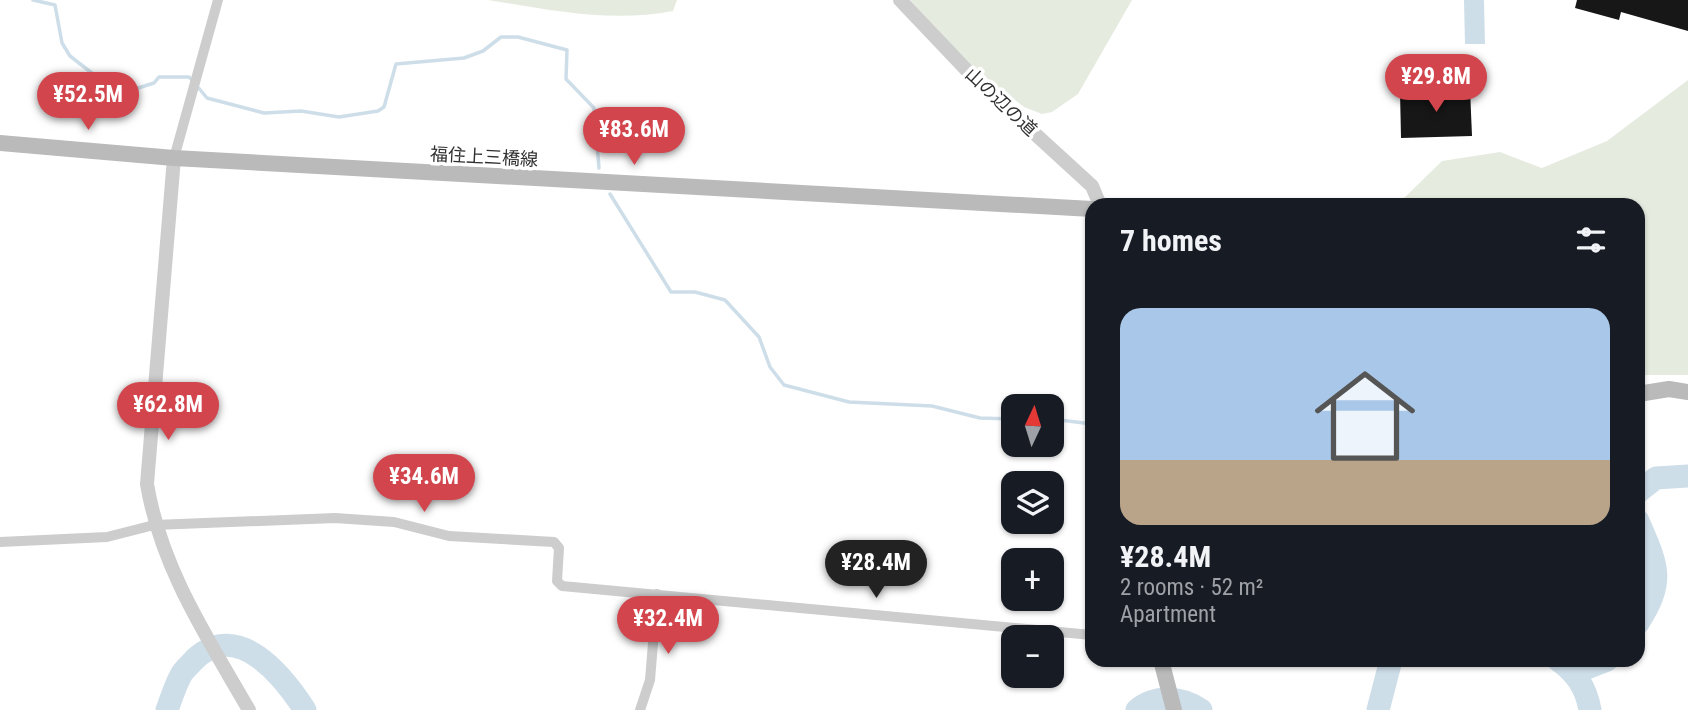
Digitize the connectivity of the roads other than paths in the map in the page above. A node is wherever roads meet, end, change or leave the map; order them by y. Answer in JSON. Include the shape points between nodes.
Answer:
{"nodes":[{"id":1,"x":218,"y":0,"type":"edge"},
{"id":2,"x":900,"y":0,"type":"edge"},
{"id":3,"x":0,"y":143,"type":"edge"},
{"id":4,"x":173,"y":158,"type":"junction"},
{"id":5,"x":1097,"y":198,"type":"edge"},
{"id":6,"x":1085,"y":209,"type":"edge"},
{"id":7,"x":1688,"y":392,"type":"edge"},
{"id":8,"x":1645,"y":393,"type":"edge"},
{"id":9,"x":154,"y":525,"type":"junction"},
{"id":10,"x":0,"y":542,"type":"edge"},
{"id":11,"x":657,"y":594,"type":"junction"},
{"id":12,"x":1085,"y":634,"type":"edge"},
{"id":13,"x":1162,"y":667,"type":"edge"},
{"id":14,"x":248,"y":710,"type":"edge"},
{"id":15,"x":640,"y":710,"type":"edge"},
{"id":16,"x":1174,"y":710,"type":"edge"}],
"edges":[{"from":1,"to":4,"type":"street"},
{"from":2,"to":5,"type":"street","name":"山の辺の道","via":[[976,80],[1092,186]]},
{"from":3,"to":4,"type":"main road","name":"福住上三橋線"},
{"from":4,"to":6,"type":"main road","name":"福住上三橋線"},
{"from":4,"to":9,"type":"street","via":[[147,484]]},
{"from":7,"to":8,"type":"main road"},
{"from":9,"to":10,"type":"street","via":[[107,537]]},
{"from":9,"to":11,"type":"street","via":[[335,518],[394,523],[449,536],[549,541],[559,548],[559,584]]},
{"from":9,"to":14,"type":"street","via":[[178,587]]},
{"from":11,"to":12,"type":"street"},
{"from":11,"to":15,"type":"street","via":[[650,680]]},
{"from":13,"to":16,"type":"main road"}]}
